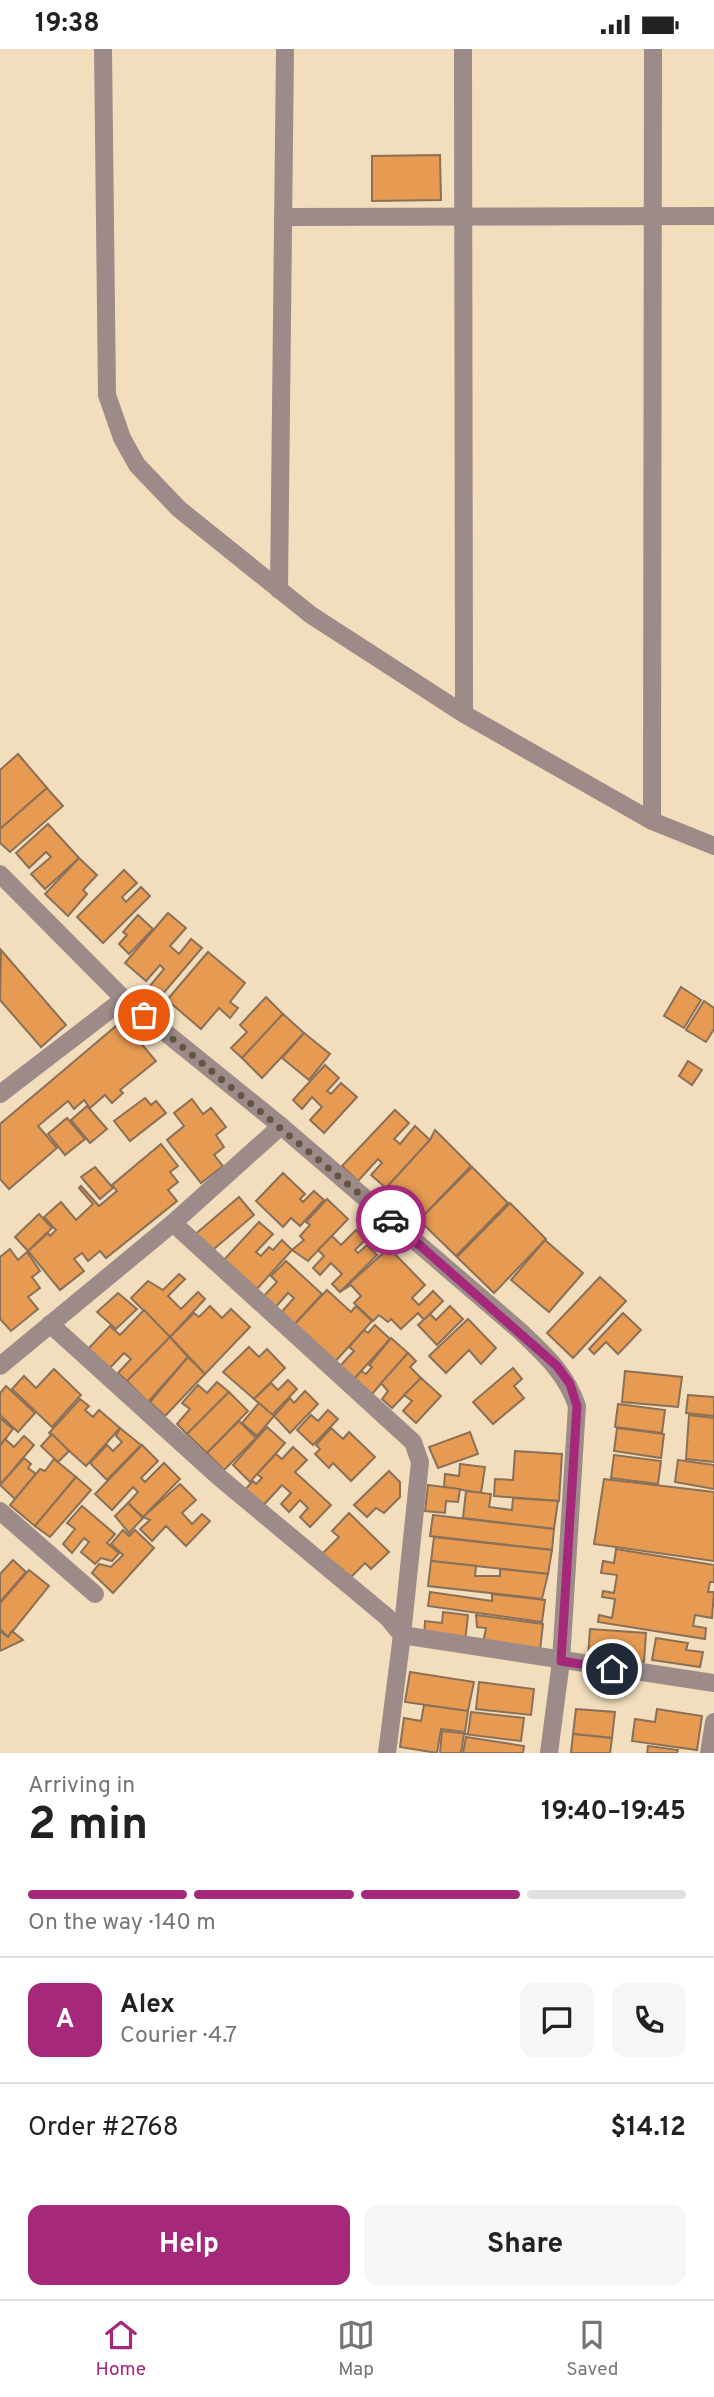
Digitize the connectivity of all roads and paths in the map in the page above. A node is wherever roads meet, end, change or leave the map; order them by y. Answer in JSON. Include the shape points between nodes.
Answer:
{"nodes":[{"id":1,"x":103,"y":49,"type":"edge"},
{"id":2,"x":285,"y":49,"type":"edge"},
{"id":3,"x":463,"y":49,"type":"edge"},
{"id":4,"x":653,"y":49,"type":"edge"},
{"id":5,"x":653,"y":216,"type":"junction"},
{"id":6,"x":714,"y":216,"type":"edge"},
{"id":7,"x":283,"y":217,"type":"junction"},
{"id":8,"x":466,"y":219,"type":"junction"},
{"id":9,"x":279,"y":590,"type":"junction"},
{"id":10,"x":464,"y":714,"type":"junction"},
{"id":11,"x":652,"y":821,"type":"junction"},
{"id":12,"x":714,"y":846,"type":"edge"},
{"id":13,"x":0,"y":874,"type":"edge"},
{"id":14,"x":124,"y":999,"type":"junction"},
{"id":15,"x":0,"y":1094,"type":"edge"},
{"id":16,"x":281,"y":1126,"type":"junction"},
{"id":17,"x":173,"y":1223,"type":"junction"},
{"id":18,"x":50,"y":1324,"type":"junction"},
{"id":19,"x":0,"y":1366,"type":"edge"},
{"id":20,"x":0,"y":1511,"type":"edge"},
{"id":21,"x":94,"y":1594,"type":"dead end"},
{"id":22,"x":402,"y":1635,"type":"junction"},
{"id":23,"x":561,"y":1661,"type":"junction"},
{"id":24,"x":714,"y":1683,"type":"edge"},
{"id":25,"x":714,"y":1722,"type":"edge"},
{"id":26,"x":387,"y":1753,"type":"edge"},
{"id":27,"x":549,"y":1753,"type":"edge"},
{"id":28,"x":709,"y":1753,"type":"edge"}],
"edges":[{"from":1,"to":9,"type":"street","via":[[107,395],[137,465],[178,509]]},
{"from":2,"to":7,"type":"street"},
{"from":3,"to":8,"type":"street"},
{"from":4,"to":5,"type":"street"},
{"from":5,"to":6,"type":"street"},
{"from":5,"to":8,"type":"street"},
{"from":5,"to":11,"type":"street"},
{"from":7,"to":8,"type":"street"},
{"from":7,"to":9,"type":"street"},
{"from":8,"to":10,"type":"street"},
{"from":9,"to":10,"type":"street"},
{"from":10,"to":11,"type":"street"},
{"from":11,"to":12,"type":"street"},
{"from":13,"to":14,"type":"street"},
{"from":14,"to":15,"type":"street"},
{"from":14,"to":16,"type":"street"},
{"from":16,"to":17,"type":"street"},
{"from":16,"to":23,"type":"street","via":[[520,1331],[570,1384],[577,1406]]},
{"from":17,"to":18,"type":"street"},
{"from":17,"to":22,"type":"street","via":[[413,1441],[419,1462]]},
{"from":18,"to":19,"type":"street"},
{"from":18,"to":22,"type":"street","via":[[219,1477],[387,1617]]},
{"from":20,"to":21,"type":"street"},
{"from":22,"to":23,"type":"street"},
{"from":22,"to":26,"type":"street"},
{"from":23,"to":24,"type":"street"},
{"from":23,"to":27,"type":"street"},
{"from":25,"to":28,"type":"street"}]}
